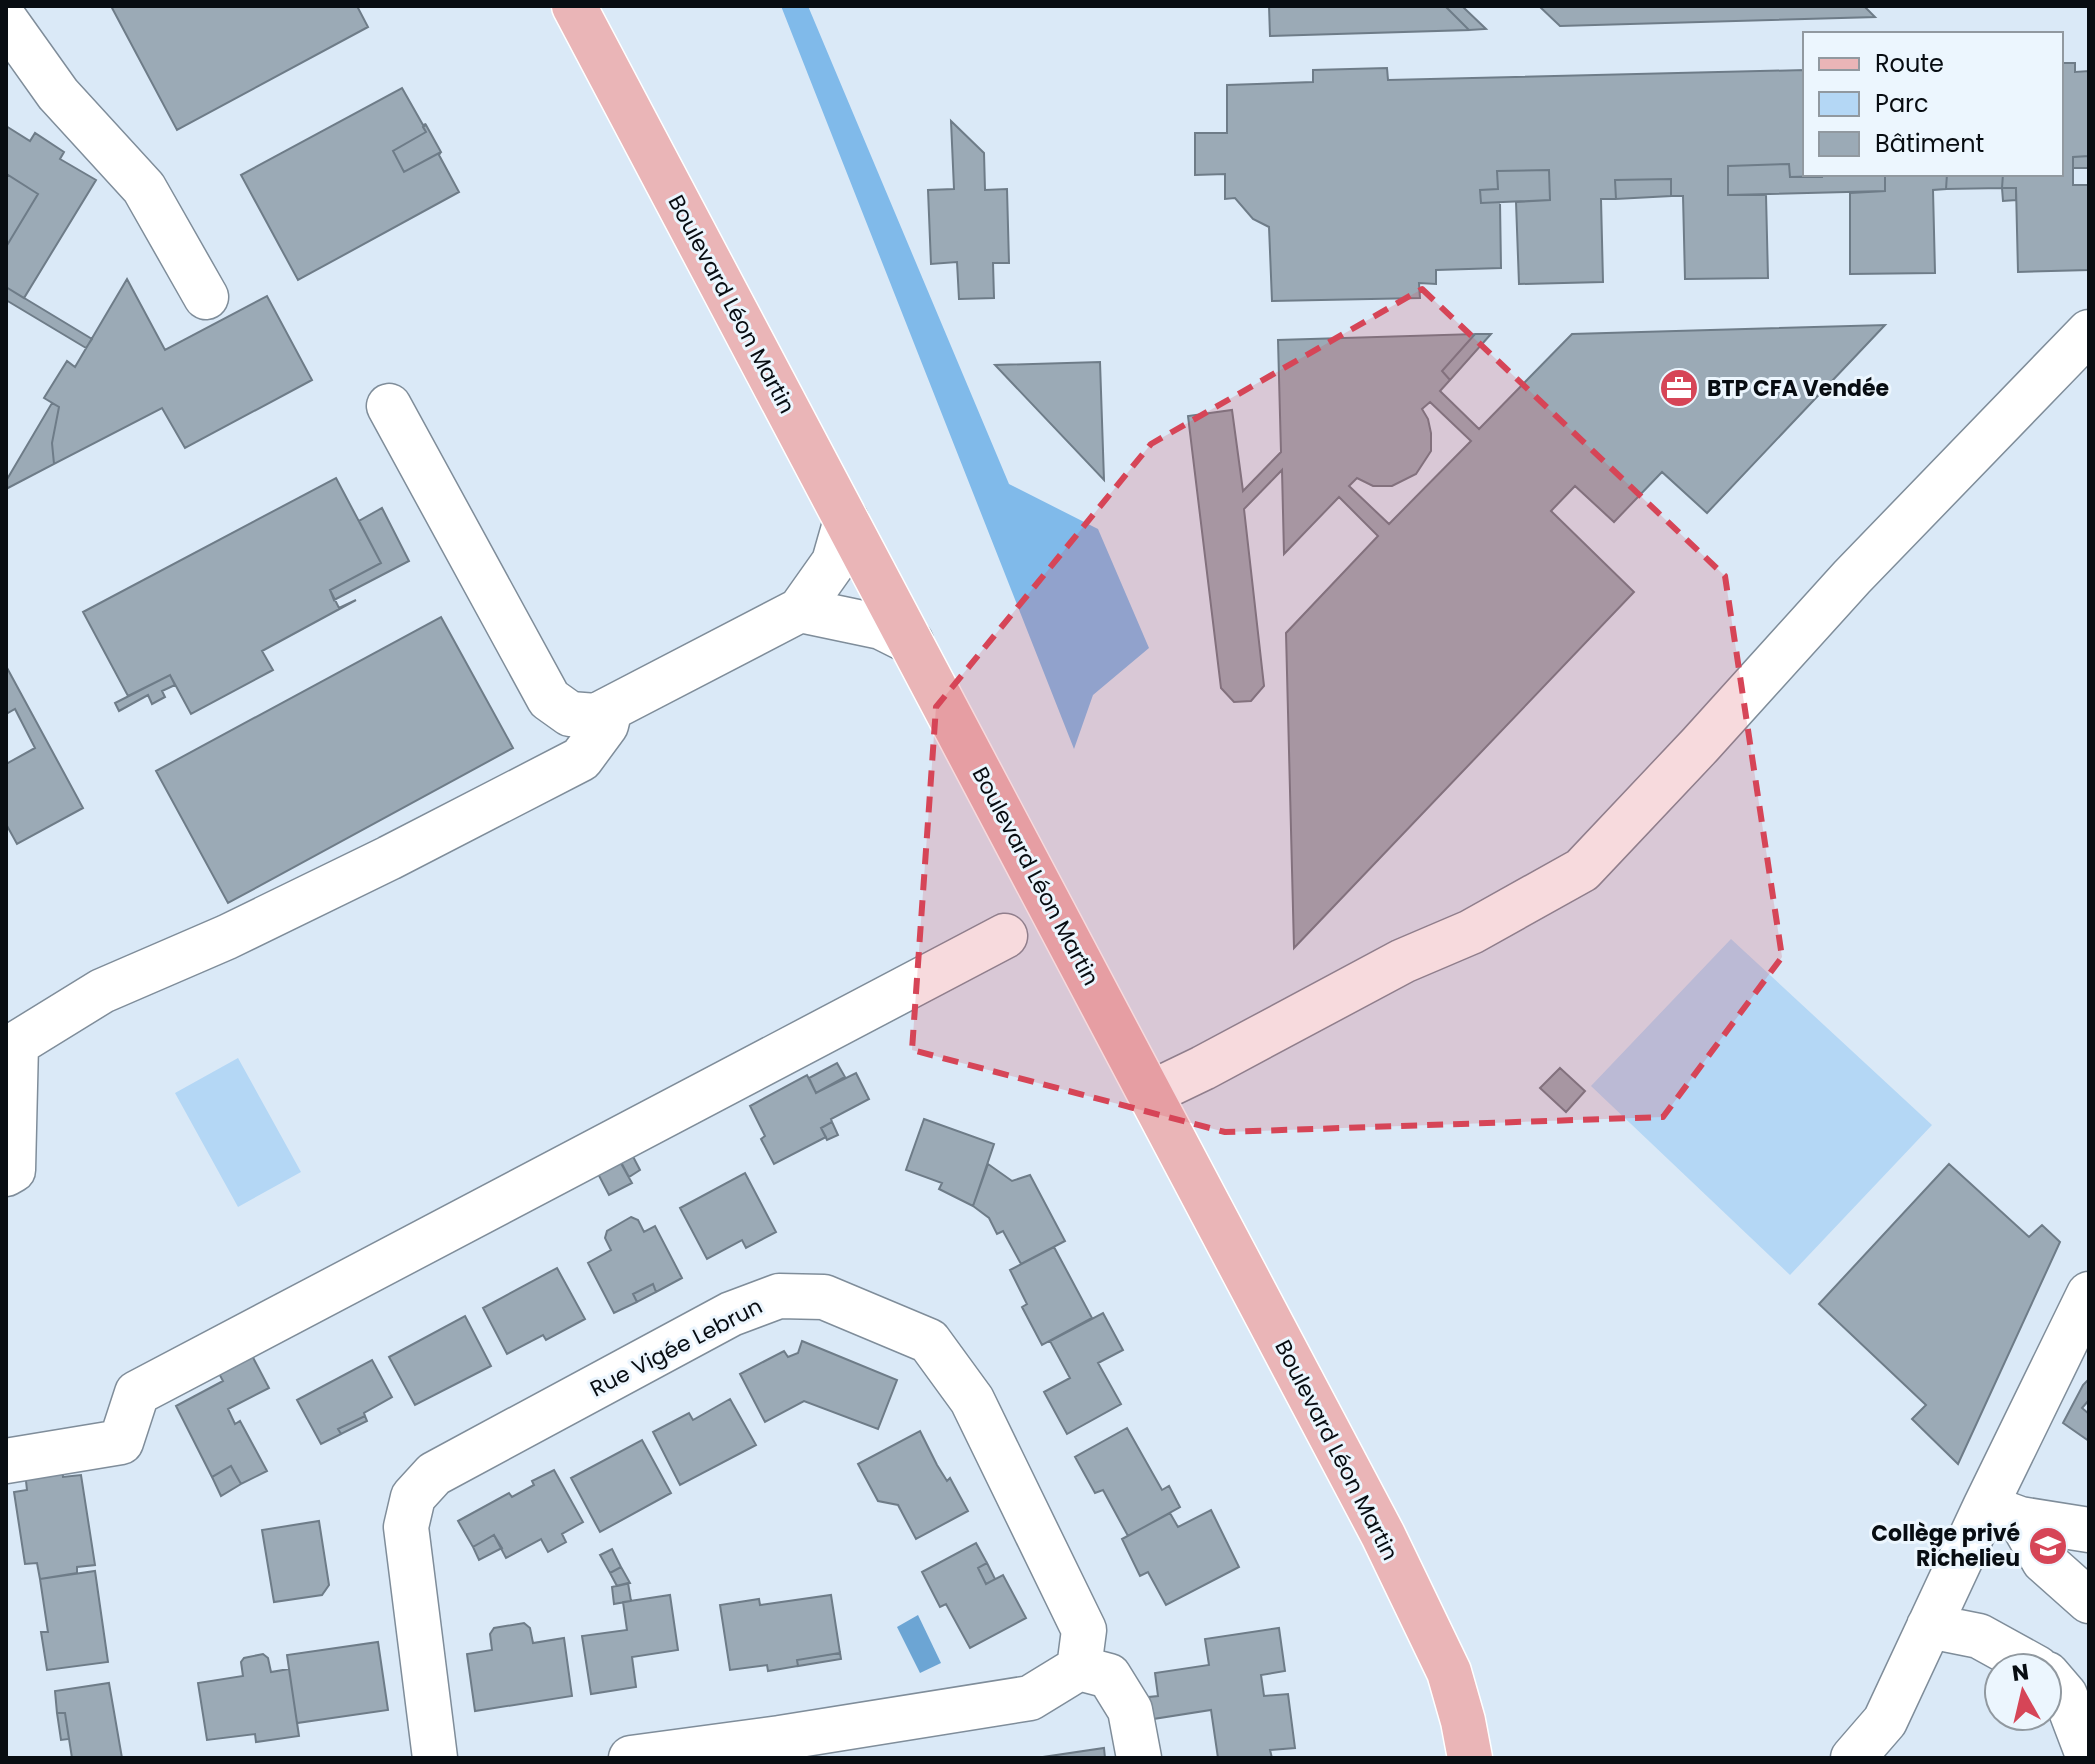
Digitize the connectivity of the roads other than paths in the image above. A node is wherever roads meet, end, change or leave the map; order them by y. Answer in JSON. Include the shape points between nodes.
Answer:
{"nodes":[{"id":1,"x":574,"y":6,"type":"edge"},
{"id":2,"x":6,"y":21,"type":"edge"},
{"id":3,"x":206,"y":297,"type":"dead end"},
{"id":4,"x":2089,"y":332,"type":"edge"},
{"id":5,"x":389,"y":406,"type":"dead end"},
{"id":6,"x":846,"y":520,"type":"junction"},
{"id":7,"x":800,"y":610,"type":"junction"},
{"id":8,"x":911,"y":642,"type":"junction"},
{"id":9,"x":610,"y":709,"type":"junction"},
{"id":10,"x":1005,"y":936,"type":"dead end"},
{"id":11,"x":1151,"y":1093,"type":"junction"},
{"id":12,"x":6,"y":1174,"type":"edge"},
{"id":13,"x":2089,"y":1294,"type":"edge"},
{"id":14,"x":6,"y":1461,"type":"edge"},
{"id":15,"x":2002,"y":1513,"type":"junction"},
{"id":16,"x":2089,"y":1530,"type":"edge"},
{"id":17,"x":2089,"y":1601,"type":"edge"},
{"id":18,"x":1929,"y":1626,"type":"junction"},
{"id":19,"x":2008,"y":1652,"type":"edge"},
{"id":20,"x":1079,"y":1668,"type":"junction"},
{"id":21,"x":2063,"y":1693,"type":"edge"},
{"id":22,"x":781,"y":1748,"type":"edge"},
{"id":23,"x":435,"y":1758,"type":"edge"},
{"id":24,"x":631,"y":1758,"type":"edge"},
{"id":25,"x":1139,"y":1758,"type":"edge"},
{"id":26,"x":1470,"y":1758,"type":"edge"},
{"id":27,"x":1853,"y":1758,"type":"edge"},
{"id":28,"x":2089,"y":1758,"type":"edge"}],
"edges":[{"from":1,"to":6,"type":"main road","name":"Boulevard Léon Martin"},
{"from":2,"to":3,"type":"street","via":[[58,94],[144,188]]},
{"from":4,"to":11,"type":"street","via":[[1852,577],[1582,870],[1471,932],[1403,961]]},
{"from":5,"to":9,"type":"street","via":[[549,699],[570,714],[596,716]]},
{"from":6,"to":7,"type":"street","via":[[834,562]]},
{"from":6,"to":8,"type":"main road","name":"Boulevard Léon Martin"},
{"from":7,"to":8,"type":"street","via":[[881,627]]},
{"from":7,"to":9,"type":"street"},
{"from":8,"to":11,"type":"main road","name":"Boulevard Léon Martin"},
{"from":9,"to":12,"type":"street","via":[[606,725],[581,759],[227,937],[102,991],[16,1044],[13,1170]]},
{"from":10,"to":14,"type":"street","via":[[137,1393],[121,1442]]},
{"from":11,"to":26,"type":"main road","name":"Boulevard Léon Martin","via":[[1403,1576],[1449,1672]]},
{"from":13,"to":15,"type":"street"},
{"from":15,"to":16,"type":"street"},
{"from":15,"to":17,"type":"street"},
{"from":15,"to":18,"type":"street"},
{"from":18,"to":19,"type":"street","via":[[1979,1636]]},
{"from":18,"to":27,"type":"street","via":[[1885,1721]]},
{"from":20,"to":22,"type":"street","via":[[1030,1698]]},
{"from":20,"to":23,"type":"street","name":"Rue Vigée Lebrun","via":[[1084,1630],[972,1400],[929,1341],[824,1297],[779,1296],[731,1314],[434,1474],[413,1497],[406,1527]]},
{"from":20,"to":25,"type":"street","via":[[1109,1676],[1130,1710]]},
{"from":21,"to":28,"type":"street"},
{"from":22,"to":24,"type":"street"}]}
